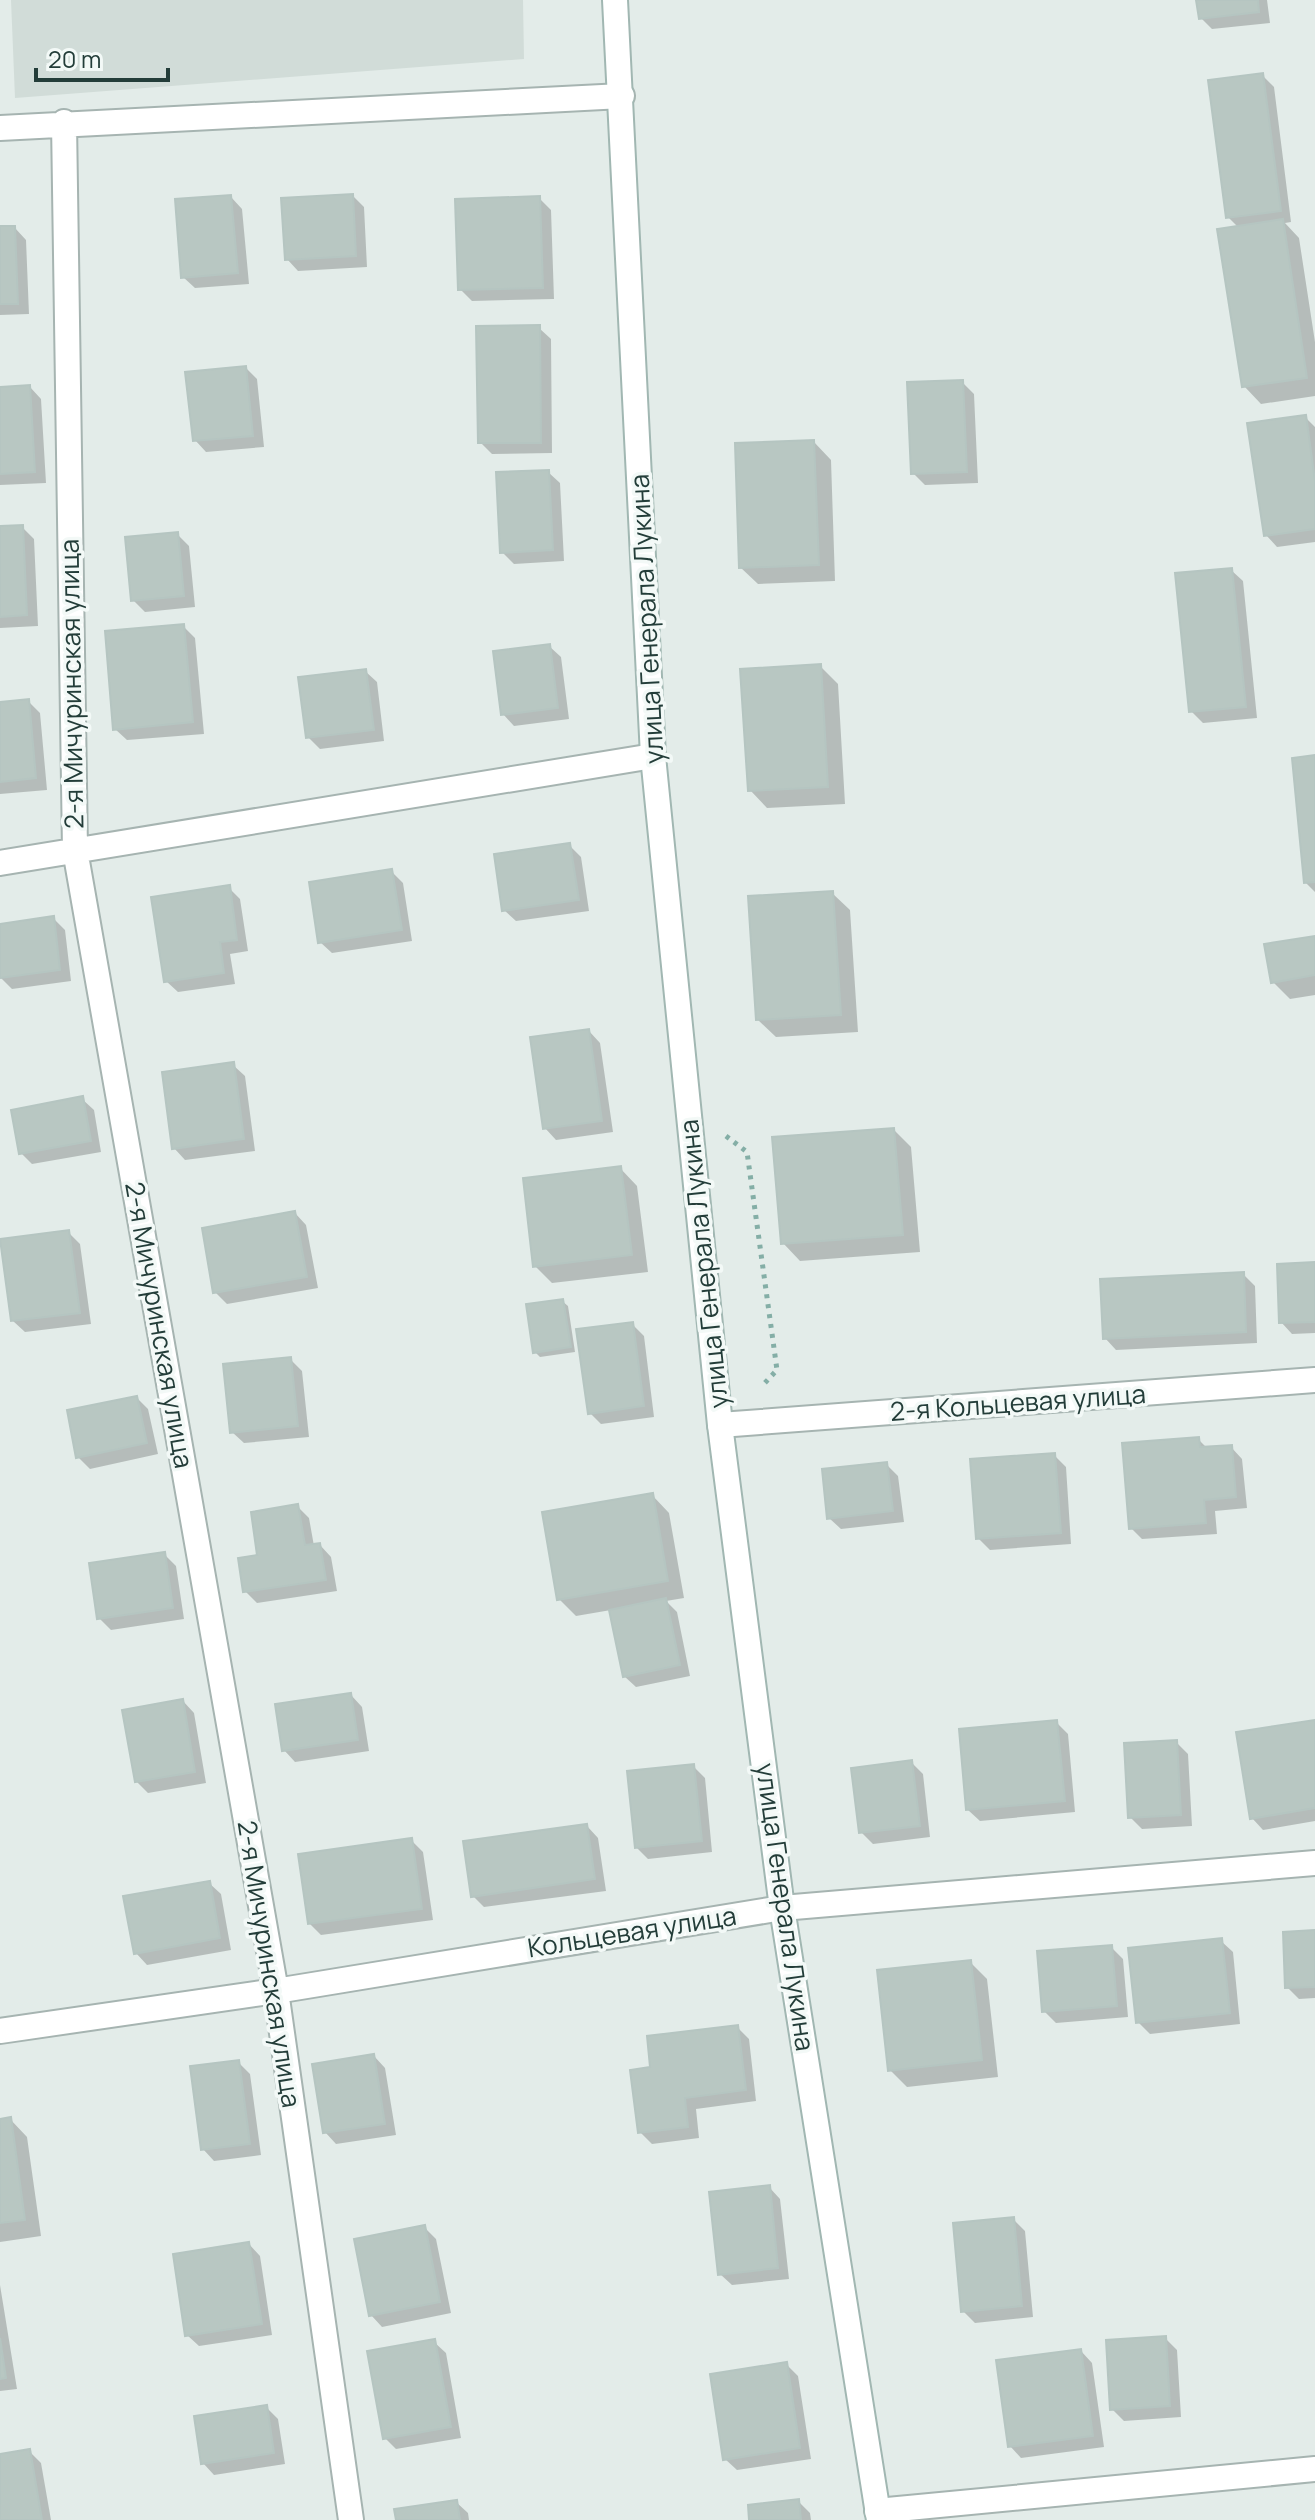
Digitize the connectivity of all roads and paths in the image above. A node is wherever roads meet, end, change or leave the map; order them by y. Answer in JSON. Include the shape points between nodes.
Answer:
{"nodes":[{"id":1,"x":615,"y":0,"type":"edge"},
{"id":2,"x":622,"y":96,"type":"junction"},
{"id":3,"x":64,"y":122,"type":"junction"},
{"id":4,"x":0,"y":128,"type":"edge"},
{"id":5,"x":653,"y":756,"type":"junction"},
{"id":6,"x":75,"y":850,"type":"junction"},
{"id":7,"x":0,"y":863,"type":"edge"},
{"id":8,"x":724,"y":1134,"type":"dead end"},
{"id":9,"x":1315,"y":1380,"type":"edge"},
{"id":10,"x":732,"y":1424,"type":"junction"},
{"id":11,"x":1315,"y":1863,"type":"edge"},
{"id":12,"x":782,"y":1908,"type":"junction"},
{"id":13,"x":276,"y":1991,"type":"junction"},
{"id":14,"x":0,"y":2031,"type":"edge"},
{"id":15,"x":1315,"y":2469,"type":"edge"},
{"id":16,"x":878,"y":2515,"type":"edge"},
{"id":17,"x":351,"y":2520,"type":"edge"}],
"edges":[{"from":1,"to":2,"type":"street","name":"улица Генерала Лукина"},
{"from":2,"to":3,"type":"street"},
{"from":2,"to":5,"type":"street","name":"улица Генерала Лукина"},
{"from":3,"to":4,"type":"street"},
{"from":3,"to":6,"type":"street","name":"2-я Мичуринская улица"},
{"from":5,"to":6,"type":"street"},
{"from":5,"to":10,"type":"street","name":"улица Генерала Лукина"},
{"from":6,"to":7,"type":"street"},
{"from":6,"to":13,"type":"street","name":"2-я Мичуринская улица"},
{"from":8,"to":10,"type":"path","via":[[747,1152],[777,1370]]},
{"from":9,"to":10,"type":"street","name":"2-я Кольцевая улица"},
{"from":10,"to":12,"type":"street","name":"улица Генерала Лукина"},
{"from":11,"to":12,"type":"street","name":"Кольцевая улица"},
{"from":12,"to":13,"type":"street","name":"Кольцевая улица"},
{"from":12,"to":16,"type":"street","name":"улица Генерала Лукина"},
{"from":13,"to":14,"type":"street","name":"Кольцевая улица"},
{"from":13,"to":17,"type":"street","name":"2-я Мичуринская улица"},
{"from":15,"to":16,"type":"street"}]}
